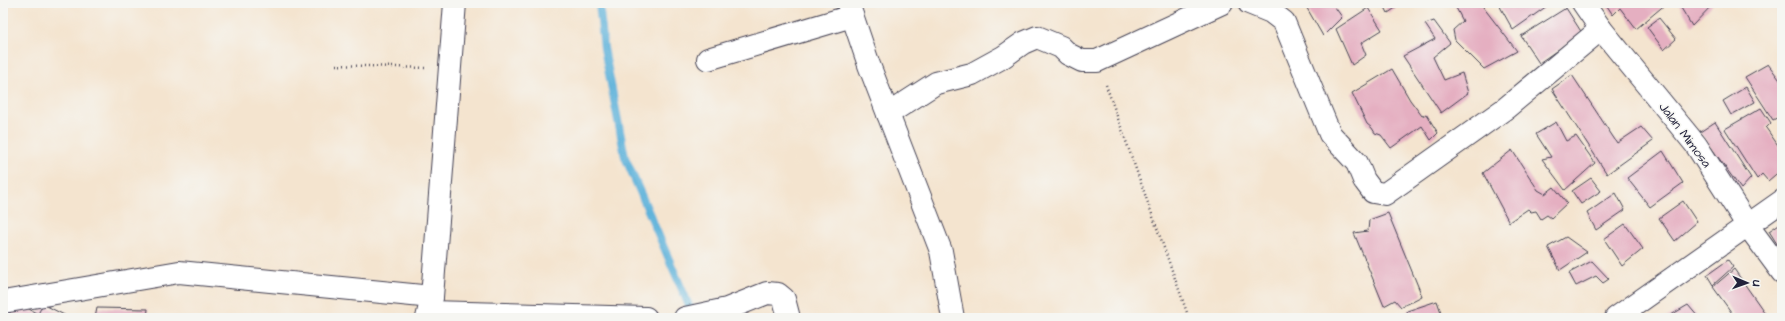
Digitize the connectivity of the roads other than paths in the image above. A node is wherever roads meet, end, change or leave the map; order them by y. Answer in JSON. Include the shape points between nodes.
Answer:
{"nodes":[{"id":1,"x":456,"y":3,"type":"edge"},
{"id":2,"x":1222,"y":3,"type":"edge"},
{"id":3,"x":1249,"y":3,"type":"edge"},
{"id":4,"x":1583,"y":3,"type":"edge"},
{"id":5,"x":850,"y":9,"type":"edge"},
{"id":6,"x":1601,"y":29,"type":"junction"},
{"id":7,"x":708,"y":59,"type":"dead end"},
{"id":8,"x":888,"y":114,"type":"junction"},
{"id":9,"x":1782,"y":201,"type":"edge"},
{"id":10,"x":1748,"y":226,"type":"junction"},
{"id":11,"x":1782,"y":272,"type":"edge"},
{"id":12,"x":3,"y":302,"type":"edge"},
{"id":13,"x":430,"y":309,"type":"edge"},
{"id":14,"x":646,"y":318,"type":"edge"},
{"id":15,"x":685,"y":318,"type":"edge"},
{"id":16,"x":789,"y":318,"type":"edge"},
{"id":17,"x":953,"y":318,"type":"edge"},
{"id":18,"x":1616,"y":318,"type":"edge"}],
"edges":[{"from":1,"to":13,"type":"street"},
{"from":2,"to":8,"type":"street","via":[[1097,61],[1082,61],[1068,54],[1062,47],[1037,37],[972,74],[936,83]]},
{"from":3,"to":6,"type":"street","via":[[1271,12],[1284,22],[1330,134],[1357,163],[1364,180],[1373,192],[1385,194],[1506,108]]},
{"from":4,"to":6,"type":"street","name":"Jalan Mimosa"},
{"from":5,"to":7,"type":"street"},
{"from":5,"to":8,"type":"street"},
{"from":6,"to":10,"type":"street","name":"Jalan Mimosa","via":[[1696,145]]},
{"from":8,"to":17,"type":"street","via":[[941,251]]},
{"from":9,"to":10,"type":"street"},
{"from":10,"to":11,"type":"street","name":"Jalan Mimosa"},
{"from":10,"to":18,"type":"street"},
{"from":12,"to":13,"type":"street","via":[[179,272]]},
{"from":13,"to":14,"type":"street"},
{"from":15,"to":16,"type":"street","via":[[710,314],[767,294],[778,294],[784,299]]}]}
